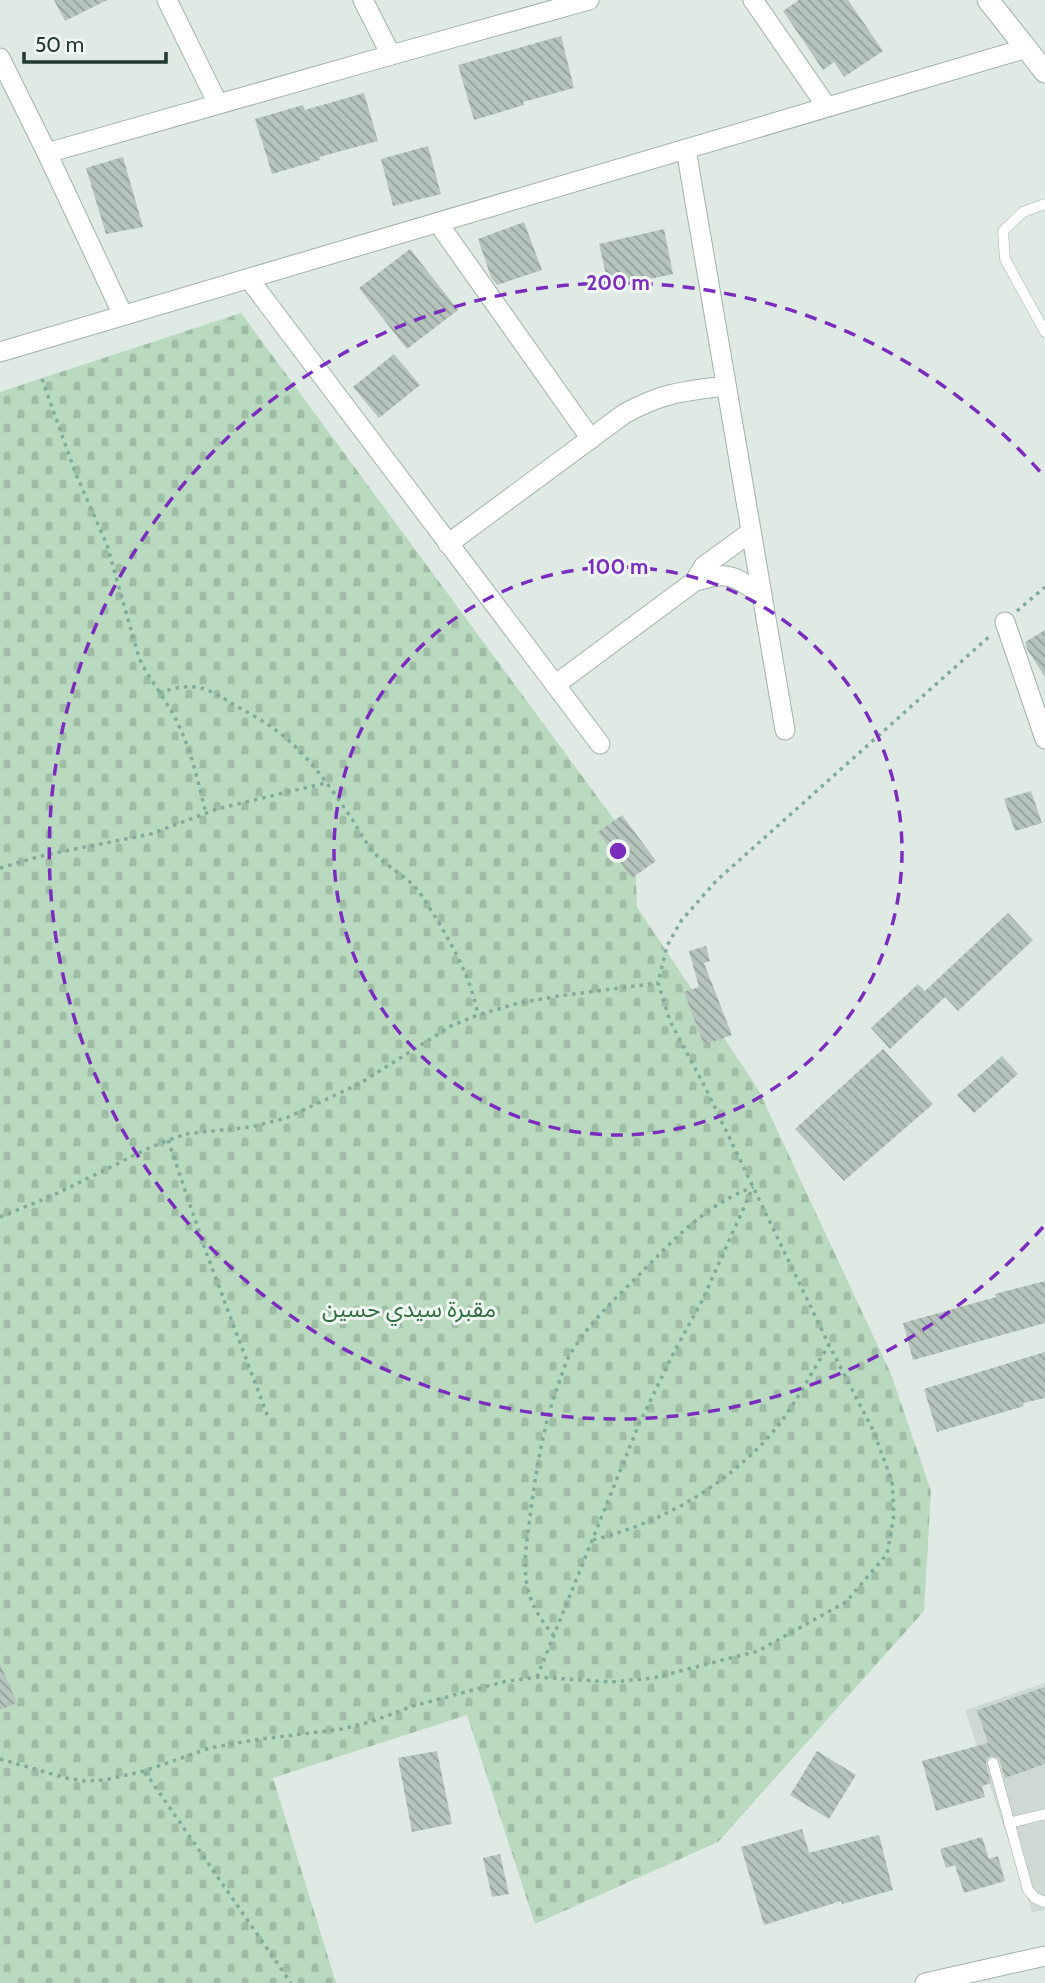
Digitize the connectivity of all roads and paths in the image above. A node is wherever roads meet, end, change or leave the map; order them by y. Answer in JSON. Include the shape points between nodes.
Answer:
{"nodes":[{"id":1,"x":167,"y":0,"type":"edge"},
{"id":2,"x":363,"y":0,"type":"edge"},
{"id":3,"x":589,"y":0,"type":"edge"},
{"id":4,"x":753,"y":0,"type":"edge"},
{"id":5,"x":988,"y":0,"type":"edge"},
{"id":6,"x":563,"y":4,"type":"edge"},
{"id":7,"x":1027,"y":48,"type":"junction"},
{"id":8,"x":391,"y":55,"type":"junction"},
{"id":9,"x":0,"y":58,"type":"edge"},
{"id":10,"x":1045,"y":72,"type":"edge"},
{"id":11,"x":218,"y":104,"type":"junction"},
{"id":12,"x":827,"y":107,"type":"junction"},
{"id":13,"x":685,"y":149,"type":"junction"},
{"id":14,"x":47,"y":153,"type":"junction"},
{"id":15,"x":1045,"y":204,"type":"edge"},
{"id":16,"x":438,"y":223,"type":"junction"},
{"id":17,"x":249,"y":279,"type":"junction"},
{"id":18,"x":123,"y":315,"type":"junction"},
{"id":19,"x":1045,"y":332,"type":"edge"},
{"id":20,"x":0,"y":352,"type":"edge"},
{"id":21,"x":43,"y":379,"type":"dead end"},
{"id":22,"x":726,"y":386,"type":"junction"},
{"id":23,"x":591,"y":439,"type":"junction"},
{"id":24,"x":751,"y":532,"type":"junction"},
{"id":25,"x":448,"y":544,"type":"junction"},
{"id":26,"x":695,"y":581,"type":"junction"},
{"id":27,"x":1045,"y":587,"type":"edge"},
{"id":28,"x":761,"y":595,"type":"junction"},
{"id":29,"x":1005,"y":622,"type":"junction"},
{"id":30,"x":555,"y":685,"type":"junction"},
{"id":31,"x":159,"y":693,"type":"junction"},
{"id":32,"x":785,"y":730,"type":"dead end"},
{"id":33,"x":1045,"y":739,"type":"edge"},
{"id":34,"x":600,"y":744,"type":"dead end"},
{"id":35,"x":326,"y":782,"type":"junction"},
{"id":36,"x":206,"y":813,"type":"junction"},
{"id":37,"x":0,"y":868,"type":"edge"},
{"id":38,"x":658,"y":983,"type":"junction"},
{"id":39,"x":478,"y":1015,"type":"junction"},
{"id":40,"x":168,"y":1140,"type":"junction"},
{"id":41,"x":754,"y":1187,"type":"junction"},
{"id":42,"x":0,"y":1217,"type":"edge"},
{"id":43,"x":829,"y":1345,"type":"junction"},
{"id":44,"x":269,"y":1420,"type":"dead end"},
{"id":45,"x":593,"y":1540,"type":"junction"},
{"id":46,"x":554,"y":1636,"type":"junction"},
{"id":47,"x":537,"y":1677,"type":"junction"},
{"id":48,"x":0,"y":1759,"type":"edge"},
{"id":49,"x":993,"y":1763,"type":"dead end"},
{"id":50,"x":144,"y":1771,"type":"junction"},
{"id":51,"x":1045,"y":1814,"type":"edge"},
{"id":52,"x":1009,"y":1823,"type":"junction"},
{"id":53,"x":1045,"y":1902,"type":"edge"},
{"id":54,"x":1045,"y":1956,"type":"edge"},
{"id":55,"x":990,"y":1976,"type":"edge"},
{"id":56,"x":291,"y":1983,"type":"edge"},
{"id":57,"x":925,"y":1983,"type":"edge"}],
"edges":[{"from":1,"to":11,"type":"street"},
{"from":2,"to":8,"type":"street"},
{"from":3,"to":6,"type":"street"},
{"from":4,"to":12,"type":"street"},
{"from":5,"to":7,"type":"street"},
{"from":6,"to":8,"type":"street"},
{"from":7,"to":10,"type":"street"},
{"from":7,"to":12,"type":"street"},
{"from":8,"to":11,"type":"street"},
{"from":9,"to":14,"type":"street"},
{"from":11,"to":14,"type":"street"},
{"from":12,"to":13,"type":"street"},
{"from":13,"to":16,"type":"street"},
{"from":13,"to":22,"type":"street"},
{"from":14,"to":18,"type":"street"},
{"from":15,"to":19,"type":"lane","via":[[1023,212],[1003,231],[1005,259]]},
{"from":16,"to":17,"type":"street"},
{"from":16,"to":23,"type":"street"},
{"from":17,"to":18,"type":"street"},
{"from":17,"to":25,"type":"street"},
{"from":18,"to":20,"type":"street"},
{"from":21,"to":31,"type":"path","via":[[75,472],[107,545],[139,657]]},
{"from":22,"to":23,"type":"street","via":[[684,391],[644,403]]},
{"from":22,"to":24,"type":"street"},
{"from":23,"to":25,"type":"street"},
{"from":24,"to":26,"type":"street","via":[[704,566]]},
{"from":24,"to":28,"type":"street"},
{"from":25,"to":30,"type":"street"},
{"from":26,"to":28,"type":"street","via":[[729,576]]},
{"from":26,"to":30,"type":"street"},
{"from":27,"to":29,"type":"path"},
{"from":28,"to":32,"type":"street"},
{"from":29,"to":33,"type":"street"},
{"from":29,"to":38,"type":"path","via":[[716,881],[681,920],[667,946]]},
{"from":30,"to":34,"type":"street"},
{"from":31,"to":35,"type":"path","via":[[187,686],[211,690],[272,727]]},
{"from":31,"to":36,"type":"path","via":[[184,737]]},
{"from":35,"to":36,"type":"path"},
{"from":35,"to":39,"type":"path","via":[[371,850],[422,895],[456,950]]},
{"from":36,"to":37,"type":"path","via":[[151,834]]},
{"from":38,"to":39,"type":"path","via":[[519,1003]]},
{"from":38,"to":41,"type":"path","via":[[670,1021]]},
{"from":39,"to":40,"type":"path","via":[[452,1026],[359,1084],[286,1118]]},
{"from":40,"to":42,"type":"path"},
{"from":40,"to":44,"type":"path"},
{"from":41,"to":43,"type":"path"},
{"from":41,"to":45,"type":"path","via":[[644,1414]]},
{"from":41,"to":46,"type":"path","via":[[735,1194],[686,1227],[587,1328],[569,1356],[545,1426],[525,1560],[533,1606]]},
{"from":43,"to":45,"type":"path","via":[[778,1425],[733,1470],[652,1521]]},
{"from":43,"to":47,"type":"path","via":[[873,1430],[891,1482],[894,1515],[887,1554],[846,1602],[758,1651],[653,1678],[611,1682]]},
{"from":45,"to":46,"type":"path"},
{"from":46,"to":47,"type":"path"},
{"from":47,"to":50,"type":"path","via":[[474,1689],[342,1729],[210,1748]]},
{"from":48,"to":50,"type":"path","via":[[85,1781]]},
{"from":49,"to":52,"type":"lane"},
{"from":50,"to":56,"type":"path"},
{"from":51,"to":52,"type":"lane"},
{"from":52,"to":53,"type":"lane","via":[[1028,1890]]},
{"from":54,"to":55,"type":"street"},
{"from":55,"to":57,"type":"street"}]}
